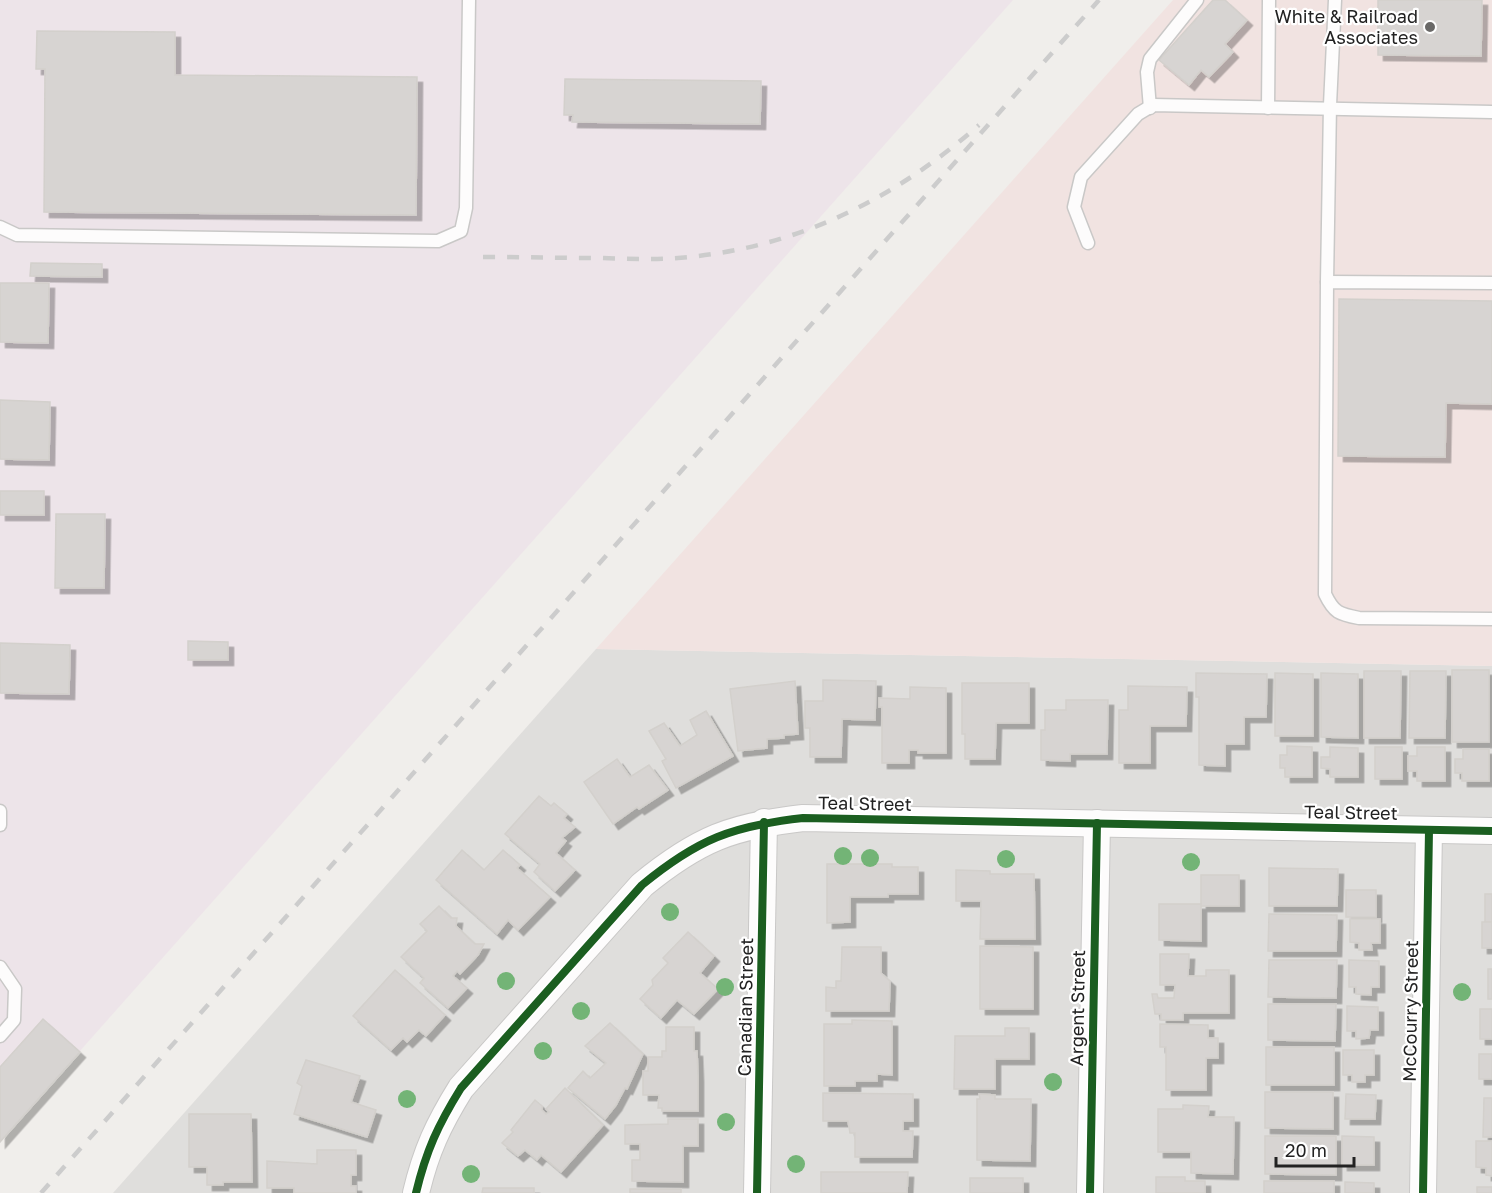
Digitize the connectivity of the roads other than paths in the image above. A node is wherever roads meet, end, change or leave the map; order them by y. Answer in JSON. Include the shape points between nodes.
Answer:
{"nodes":[{"id":1,"x":469,"y":0,"type":"edge"},
{"id":2,"x":1197,"y":0,"type":"edge"},
{"id":3,"x":1269,"y":0,"type":"edge"},
{"id":4,"x":1335,"y":0,"type":"edge"},
{"id":5,"x":1149,"y":108,"type":"junction"},
{"id":6,"x":1268,"y":108,"type":"junction"},
{"id":7,"x":1330,"y":108,"type":"junction"},
{"id":8,"x":1492,"y":112,"type":"edge"},
{"id":9,"x":0,"y":227,"type":"edge"},
{"id":10,"x":1088,"y":243,"type":"dead end"},
{"id":11,"x":1327,"y":282,"type":"junction"},
{"id":12,"x":1492,"y":283,"type":"edge"},
{"id":13,"x":1492,"y":619,"type":"edge"},
{"id":14,"x":0,"y":811,"type":"edge"},
{"id":15,"x":764,"y":822,"type":"junction"},
{"id":16,"x":1097,"y":823,"type":"junction"},
{"id":17,"x":0,"y":825,"type":"edge"},
{"id":18,"x":1429,"y":830,"type":"junction"},
{"id":19,"x":1492,"y":831,"type":"edge"},
{"id":20,"x":0,"y":967,"type":"edge"},
{"id":21,"x":0,"y":1036,"type":"edge"},
{"id":22,"x":416,"y":1193,"type":"edge"},
{"id":23,"x":757,"y":1193,"type":"edge"},
{"id":24,"x":1090,"y":1193,"type":"edge"},
{"id":25,"x":1423,"y":1193,"type":"edge"}],
"edges":[{"from":1,"to":9,"type":"lane","via":[[466,208],[460,231],[438,241],[17,235]]},
{"from":2,"to":5,"type":"lane","via":[[1150,59]]},
{"from":3,"to":6,"type":"lane"},
{"from":4,"to":7,"type":"lane"},
{"from":5,"to":6,"type":"lane"},
{"from":5,"to":10,"type":"lane","via":[[1138,114],[1081,177],[1074,207]]},
{"from":6,"to":7,"type":"lane"},
{"from":7,"to":8,"type":"lane"},
{"from":7,"to":11,"type":"lane"},
{"from":11,"to":12,"type":"lane"},
{"from":11,"to":13,"type":"lane","via":[[1325,594],[1330,605],[1340,614],[1359,618]]},
{"from":14,"to":17,"type":"lane"},
{"from":15,"to":16,"type":"street","name":"Teal Street","via":[[803,818]]},
{"from":15,"to":22,"type":"street","name":"Teal Street","via":[[707,840],[671,861],[642,885],[461,1088],[439,1123],[423,1162]]},
{"from":15,"to":23,"type":"street","name":"Canadian Street"},
{"from":16,"to":18,"type":"street","name":"Teal Street"},
{"from":16,"to":24,"type":"street","name":"Argent Street"},
{"from":18,"to":19,"type":"street","name":"Teal Street"},
{"from":18,"to":25,"type":"street","name":"McCourry Street"},
{"from":20,"to":21,"type":"lane","via":[[15,989],[14,1020]]}]}
